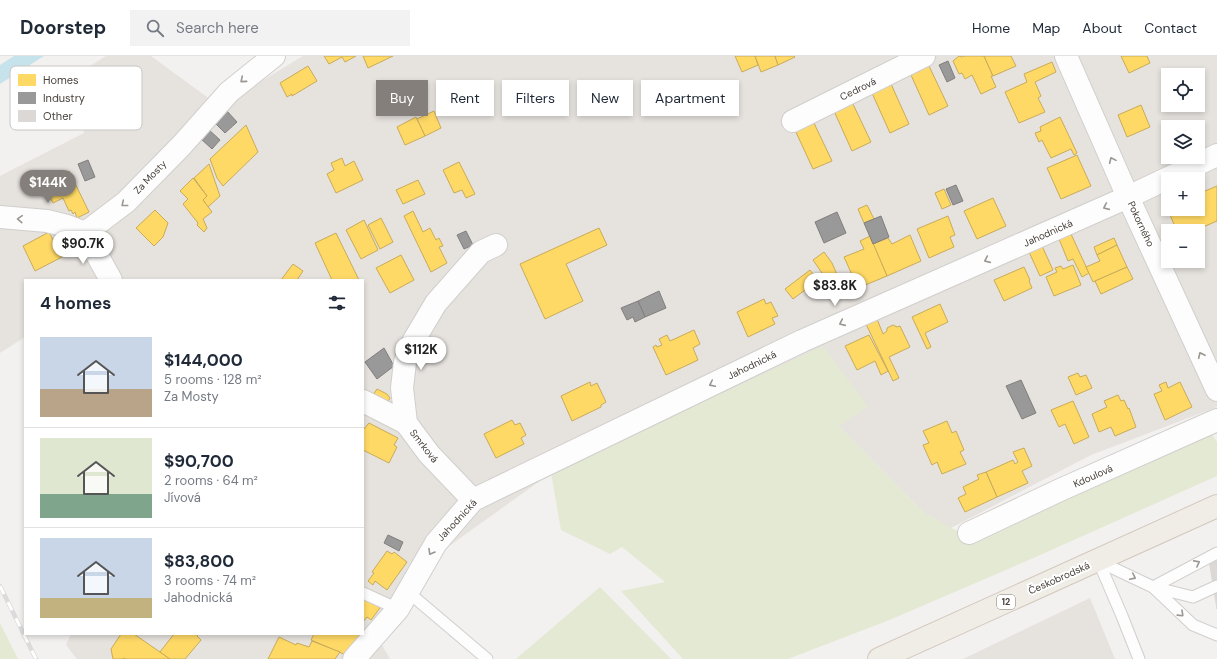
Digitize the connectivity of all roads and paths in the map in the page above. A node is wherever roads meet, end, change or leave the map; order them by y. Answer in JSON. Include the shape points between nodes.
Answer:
{"nodes":[{"id":1,"x":274,"y":56,"type":"edge"},
{"id":2,"x":923,"y":56,"type":"edge"},
{"id":3,"x":1066,"y":56,"type":"edge"},
{"id":4,"x":793,"y":121,"type":"dead end"},
{"id":5,"x":1217,"y":155,"type":"edge"},
{"id":6,"x":1128,"y":198,"type":"junction"},
{"id":7,"x":0,"y":217,"type":"edge"},
{"id":8,"x":85,"y":233,"type":"junction"},
{"id":9,"x":496,"y":245,"type":"dead end"},
{"id":10,"x":110,"y":279,"type":"edge"},
{"id":11,"x":1217,"y":390,"type":"edge"},
{"id":12,"x":364,"y":402,"type":"edge"},
{"id":13,"x":1217,"y":420,"type":"edge"},
{"id":14,"x":406,"y":423,"type":"junction"},
{"id":15,"x":473,"y":500,"type":"junction"},
{"id":16,"x":1217,"y":506,"type":"edge"},
{"id":17,"x":969,"y":532,"type":"dead end"},
{"id":18,"x":1217,"y":553,"type":"edge"},
{"id":19,"x":1098,"y":560,"type":"junction"},
{"id":20,"x":1217,"y":586,"type":"edge"},
{"id":21,"x":1153,"y":587,"type":"junction"},
{"id":22,"x":364,"y":593,"type":"edge"},
{"id":23,"x":403,"y":600,"type":"junction"},
{"id":24,"x":1217,"y":635,"type":"edge"},
{"id":25,"x":354,"y":659,"type":"edge"},
{"id":26,"x":487,"y":659,"type":"edge"},
{"id":27,"x":879,"y":659,"type":"edge"},
{"id":28,"x":1139,"y":659,"type":"edge"}],
"edges":[{"from":1,"to":8,"type":"street","name":"Za Mosty","one_way":true,"via":[[229,92],[126,202]]},
{"from":2,"to":4,"type":"street","name":"Cedrová"},
{"from":6,"to":3,"type":"street","name":"Pokorného","one_way":true},
{"from":5,"to":6,"type":"street","name":"Jahodnická"},
{"from":11,"to":6,"type":"street","name":"Pokorného","one_way":true},
{"from":6,"to":15,"type":"street","name":"Jahodnická","one_way":true,"via":[[802,340]]},
{"from":8,"to":7,"type":"street","one_way":true,"via":[[47,221]]},
{"from":8,"to":10,"type":"street"},
{"from":9,"to":14,"type":"street","name":"Smrková","via":[[481,252],[436,303],[414,340],[405,362],[402,388]]},
{"from":12,"to":14,"type":"street"},
{"from":13,"to":17,"type":"street","name":"Kdoulová"},
{"from":14,"to":15,"type":"street","name":"Smrková","via":[[429,454]]},
{"from":15,"to":23,"type":"street","name":"Jahodnická","one_way":true,"via":[[436,543]]},
{"from":16,"to":19,"type":"main road","name":"Českobrodská","number":"12"},
{"from":21,"to":18,"type":"lane","one_way":true},
{"from":19,"to":21,"type":"lane","one_way":true},
{"from":19,"to":27,"type":"main road","name":"Českobrodská","number":"12"},
{"from":19,"to":28,"type":"lane"},
{"from":20,"to":21,"type":"lane","via":[[1193,597]]},
{"from":21,"to":24,"type":"lane","one_way":true,"via":[[1192,625]]},
{"from":22,"to":23,"type":"lane"},
{"from":23,"to":25,"type":"street","name":"Jahodnická"},
{"from":23,"to":26,"type":"lane"}]}
